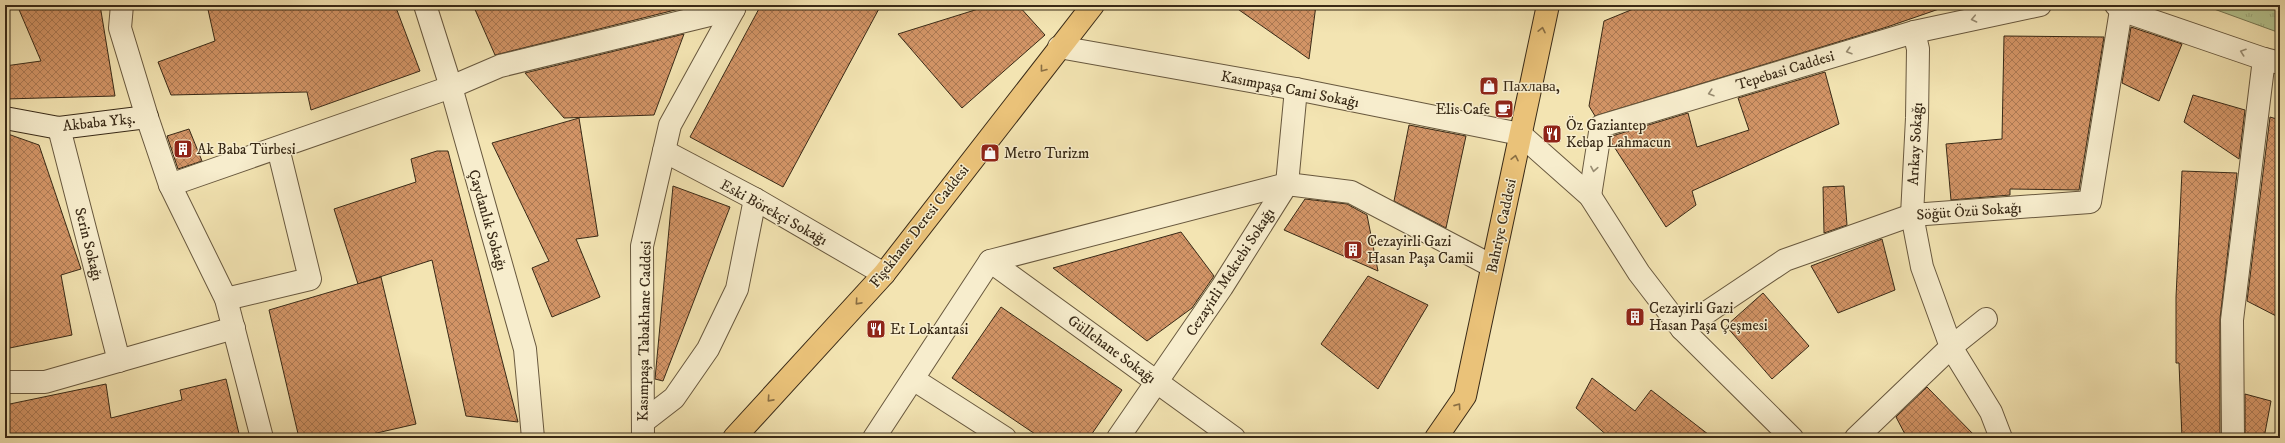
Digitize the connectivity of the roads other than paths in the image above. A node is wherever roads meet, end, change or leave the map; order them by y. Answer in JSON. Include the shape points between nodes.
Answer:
{"nodes":[{"id":1,"x":122,"y":5,"type":"edge"},
{"id":2,"x":425,"y":5,"type":"edge"},
{"id":3,"x":1092,"y":5,"type":"edge"},
{"id":4,"x":1548,"y":5,"type":"edge"},
{"id":5,"x":2040,"y":5,"type":"edge"},
{"id":6,"x":733,"y":7,"type":"edge"},
{"id":7,"x":2118,"y":7,"type":"edge"},
{"id":8,"x":1914,"y":32,"type":"junction"},
{"id":9,"x":1059,"y":48,"type":"junction"},
{"id":10,"x":2272,"y":61,"type":"edge"},
{"id":11,"x":451,"y":87,"type":"junction"},
{"id":12,"x":1296,"y":89,"type":"junction"},
{"id":13,"x":147,"y":117,"type":"junction"},
{"id":14,"x":5,"y":118,"type":"edge"},
{"id":15,"x":59,"y":128,"type":"junction"},
{"id":16,"x":1520,"y":134,"type":"junction"},
{"id":17,"x":278,"y":148,"type":"junction"},
{"id":18,"x":664,"y":151,"type":"junction"},
{"id":19,"x":170,"y":184,"type":"junction"},
{"id":20,"x":1287,"y":184,"type":"junction"},
{"id":21,"x":1590,"y":196,"type":"junction"},
{"id":22,"x":755,"y":200,"type":"junction"},
{"id":23,"x":1912,"y":215,"type":"junction"},
{"id":24,"x":990,"y":261,"type":"junction"},
{"id":25,"x":1492,"y":266,"type":"junction"},
{"id":26,"x":884,"y":274,"type":"junction"},
{"id":27,"x":226,"y":300,"type":"junction"},
{"id":28,"x":1986,"y":319,"type":"dead end"},
{"id":29,"x":234,"y":328,"type":"junction"},
{"id":30,"x":1682,"y":329,"type":"junction"},
{"id":31,"x":1950,"y":347,"type":"junction"},
{"id":32,"x":119,"y":361,"type":"junction"},
{"id":33,"x":913,"y":379,"type":"junction"},
{"id":34,"x":5,"y":382,"type":"edge"},
{"id":35,"x":1157,"y":382,"type":"junction"},
{"id":36,"x":642,"y":430,"type":"edge"},
{"id":37,"x":1223,"y":435,"type":"edge"},
{"id":38,"x":262,"y":438,"type":"edge"},
{"id":39,"x":533,"y":438,"type":"edge"},
{"id":40,"x":734,"y":438,"type":"edge"},
{"id":41,"x":874,"y":438,"type":"edge"},
{"id":42,"x":1005,"y":438,"type":"edge"},
{"id":43,"x":1118,"y":438,"type":"edge"},
{"id":44,"x":1436,"y":438,"type":"edge"},
{"id":45,"x":1792,"y":438,"type":"edge"},
{"id":46,"x":1856,"y":438,"type":"edge"},
{"id":47,"x":2001,"y":438,"type":"edge"},
{"id":48,"x":2233,"y":438,"type":"edge"}],
"edges":[{"from":1,"to":13,"type":"street","via":[[120,28]]},
{"from":2,"to":11,"type":"street","name":"Çaydanlık Sokağı"},
{"from":3,"to":9,"type":"main road","name":"Fişekhane Deresi Caddesi"},
{"from":16,"to":4,"type":"main road","name":"Bahriye Caddesi","one_way":true},
{"from":5,"to":8,"type":"street","name":"Tepebasi Caddesi","one_way":true},
{"from":6,"to":11,"type":"street","via":[[500,66]]},
{"from":6,"to":18,"type":"street","name":"Kasımpaşa Tabakhane Caddesi","via":[[670,125]]},
{"from":10,"to":7,"type":"street","one_way":true},
{"from":7,"to":23,"type":"street","name":"Söğüt Özü Sokağı","via":[[2090,202]]},
{"from":8,"to":21,"type":"street","name":"Tepebasi Caddesi","one_way":true,"via":[[1601,126]]},
{"from":8,"to":23,"type":"street","name":"Arıkay Sokağı","via":[[1918,49]]},
{"from":9,"to":12,"type":"street","name":"Kasımpaşa Cami Sokağı"},
{"from":9,"to":26,"type":"main road","name":"Fişekhane Deresi Caddesi","one_way":true},
{"from":10,"to":48,"type":"street","via":[[2232,320]]},
{"from":11,"to":17,"type":"street"},
{"from":11,"to":39,"type":"street","name":"Çaydanlık Sokağı","via":[[525,349]]},
{"from":12,"to":16,"type":"street","name":"Kasımpaşa Cami Sokağı"},
{"from":12,"to":20,"type":"street","name":"Cezayirli Mektebi Sokağı"},
{"from":13,"to":15,"type":"street","name":"Akbaba Ykş."},
{"from":13,"to":19,"type":"street"},
{"from":14,"to":15,"type":"street","name":"Akbaba Ykş."},
{"from":15,"to":32,"type":"street","name":"Serin Sokağı"},
{"from":16,"to":21,"type":"street"},
{"from":25,"to":16,"type":"main road","name":"Bahriye Caddesi","one_way":true},
{"from":17,"to":19,"type":"street"},
{"from":17,"to":27,"type":"street","via":[[310,279]]},
{"from":18,"to":22,"type":"street","name":"Eski Börekçi Sokağı"},
{"from":18,"to":36,"type":"street","name":"Kasımpaşa Tabakhane Caddesi","via":[[642,246]]},
{"from":19,"to":27,"type":"street"},
{"from":20,"to":24,"type":"street"},
{"from":20,"to":25,"type":"street","via":[[1351,192]]},
{"from":20,"to":35,"type":"street","name":"Cezayirli Mektebi Sokağı","via":[[1222,287]]},
{"from":21,"to":30,"type":"street","via":[[1639,273]]},
{"from":22,"to":26,"type":"street","name":"Eski Börekçi Sokağı"},
{"from":22,"to":36,"type":"street","via":[[737,289],[708,349],[674,398]]},
{"from":23,"to":30,"type":"street","name":"Söğüt Özü Sokağı","via":[[1785,260]]},
{"from":23,"to":31,"type":"street","name":"Arıkay Sokağı","via":[[1922,267]]},
{"from":24,"to":33,"type":"street"},
{"from":24,"to":35,"type":"street","name":"Güllehane Sokağı"},
{"from":44,"to":25,"type":"main road","name":"Bahriye Caddesi","one_way":true,"via":[[1465,396]]},
{"from":26,"to":40,"type":"main road","name":"Fişekhane Deresi Caddesi","one_way":true},
{"from":27,"to":29,"type":"street"},
{"from":28,"to":31,"type":"street"},
{"from":29,"to":32,"type":"street"},
{"from":29,"to":38,"type":"street"},
{"from":30,"to":45,"type":"street"},
{"from":31,"to":46,"type":"street"},
{"from":31,"to":47,"type":"street","name":"Arıkay Sokağı","via":[[1991,412]]},
{"from":32,"to":34,"type":"street","via":[[44,382]]},
{"from":33,"to":41,"type":"street"},
{"from":33,"to":42,"type":"street"},
{"from":35,"to":37,"type":"street","name":"Güllehane Sokağı"},
{"from":35,"to":43,"type":"street","name":"Cezayirli Mektebi Sokağı"}]}
